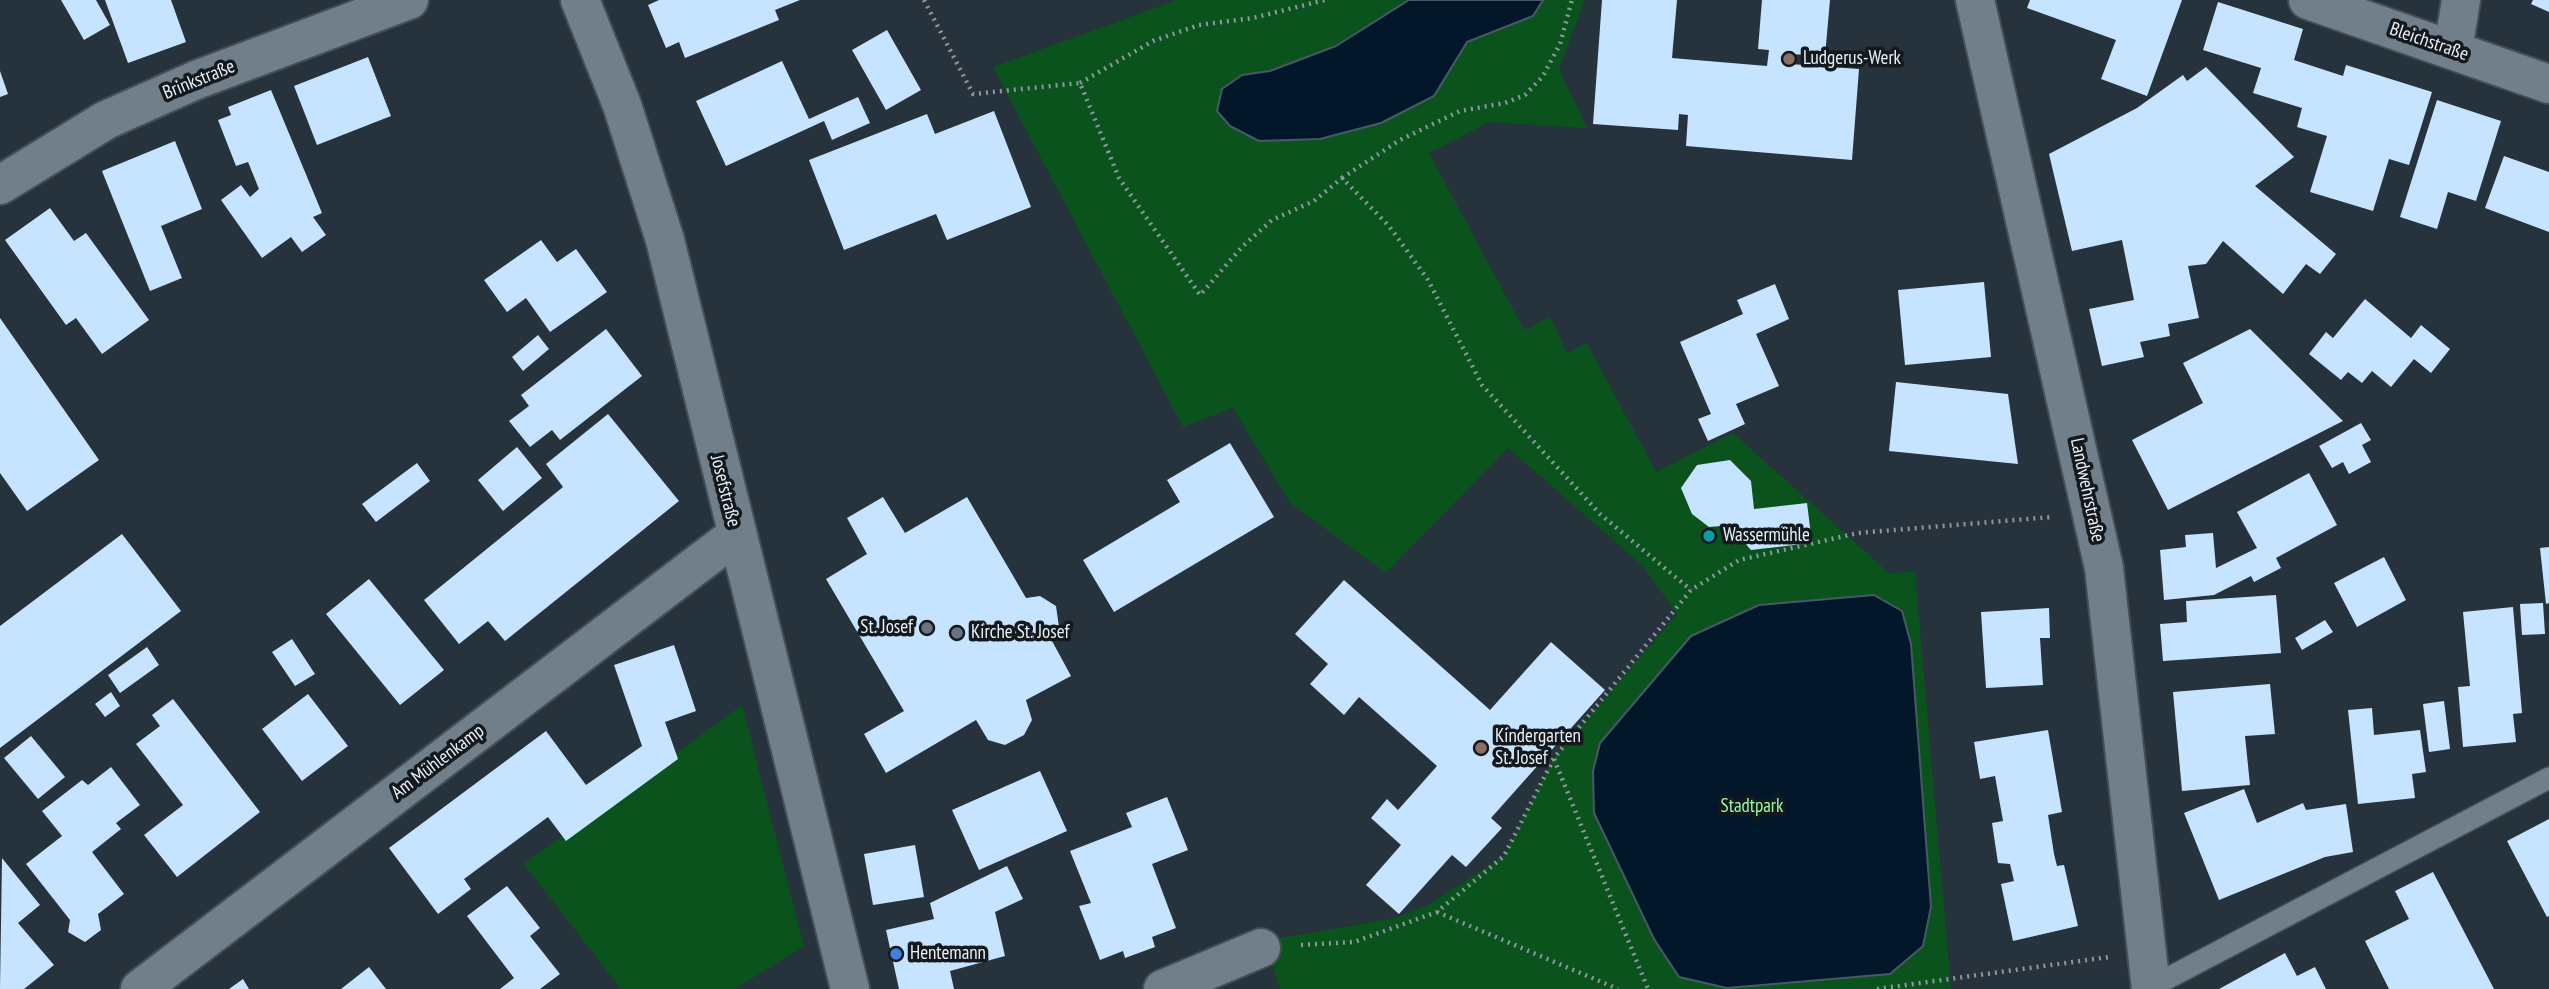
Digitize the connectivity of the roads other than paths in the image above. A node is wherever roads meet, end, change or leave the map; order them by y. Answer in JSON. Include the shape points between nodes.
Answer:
{"nodes":[{"id":1,"x":410,"y":0,"type":"edge"},
{"id":2,"x":580,"y":0,"type":"edge"},
{"id":3,"x":1975,"y":0,"type":"edge"},
{"id":4,"x":2308,"y":0,"type":"edge"},
{"id":5,"x":2461,"y":0,"type":"edge"},
{"id":6,"x":2453,"y":50,"type":"junction"},
{"id":7,"x":2549,"y":84,"type":"edge"},
{"id":8,"x":0,"y":185,"type":"edge"},
{"id":9,"x":736,"y":535,"type":"junction"},
{"id":10,"x":2549,"y":778,"type":"edge"},
{"id":11,"x":1261,"y":948,"type":"road end"},
{"id":12,"x":2150,"y":976,"type":"edge"},
{"id":13,"x":141,"y":989,"type":"edge"},
{"id":14,"x":850,"y":989,"type":"edge"},
{"id":15,"x":1163,"y":989,"type":"edge"}],
"edges":[{"from":1,"to":8,"type":"street","name":"Brinkstraße","via":[[196,80],[106,120]]},
{"from":2,"to":9,"type":"street","name":"Josefstraße","via":[[622,105],[665,240]]},
{"from":3,"to":12,"type":"street","name":"Landwehrstraße","via":[[2104,568]]},
{"from":4,"to":6,"type":"street","name":"Bleichstraße"},
{"from":5,"to":6,"type":"street"},
{"from":6,"to":7,"type":"street","name":"Bleichstraße"},
{"from":9,"to":13,"type":"street","name":"Am Mühlenkamp"},
{"from":9,"to":14,"type":"street","name":"Josefstraße"},
{"from":10,"to":12,"type":"lane"},
{"from":11,"to":15,"type":"street"}]}
